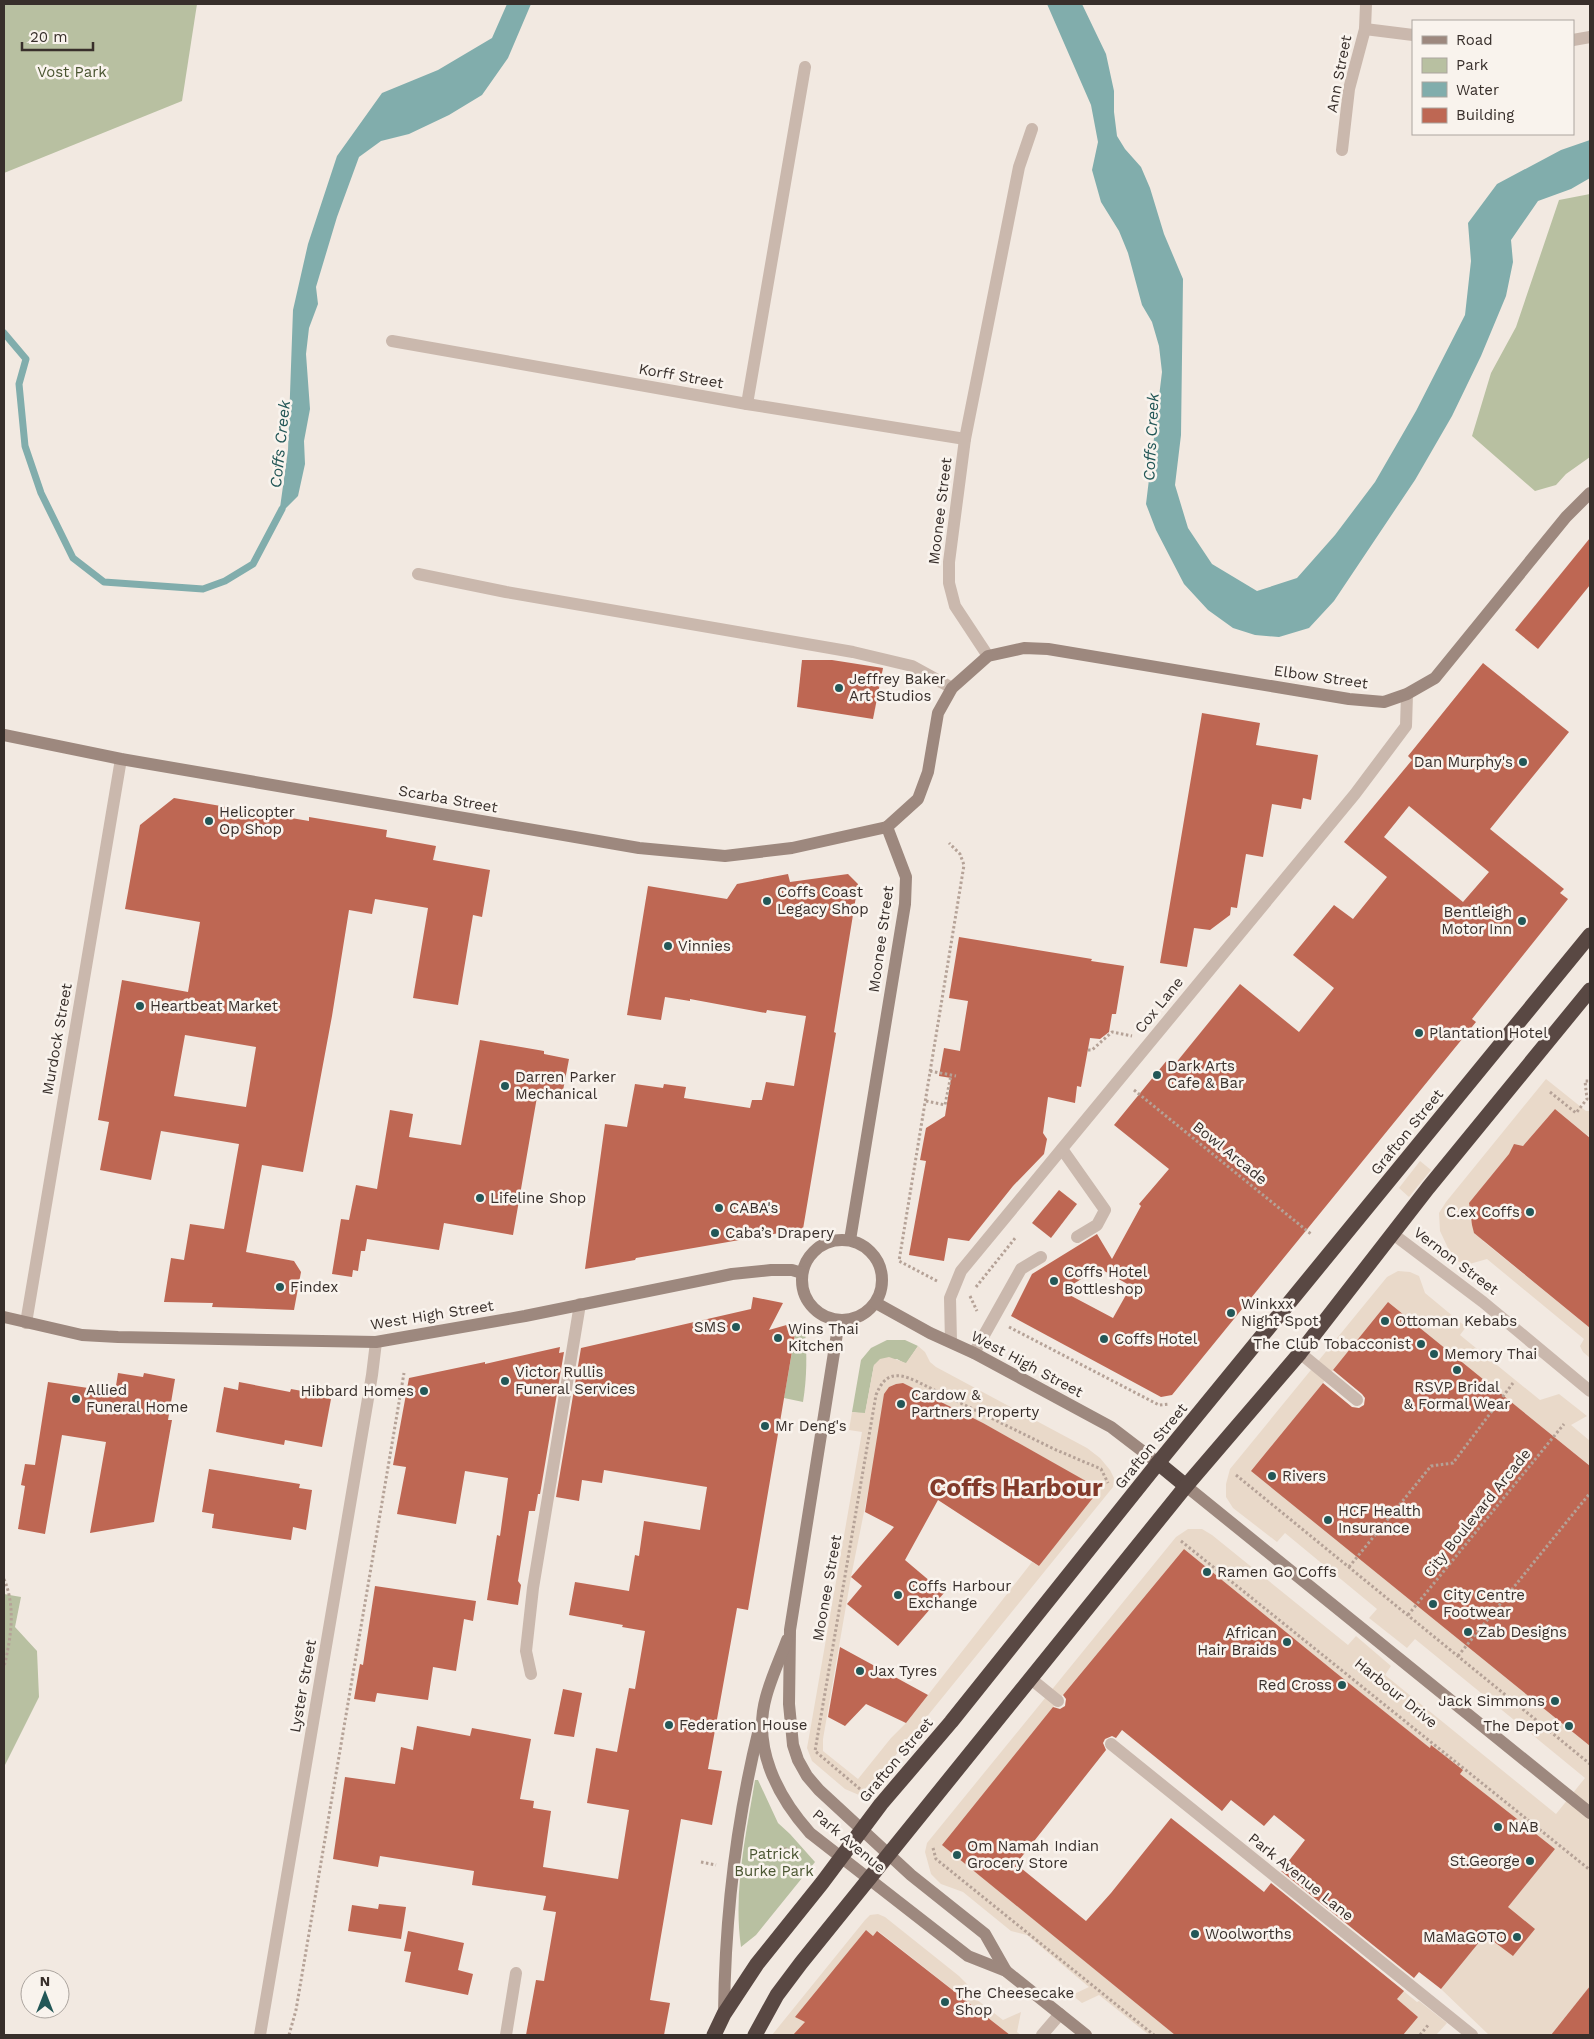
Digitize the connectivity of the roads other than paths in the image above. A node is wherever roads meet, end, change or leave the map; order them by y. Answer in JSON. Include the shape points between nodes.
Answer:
{"nodes":[{"id":1,"x":1366,"y":4,"type":"edge"},
{"id":2,"x":1365,"y":29,"type":"junction"},
{"id":3,"x":1412,"y":35,"type":"edge"},
{"id":4,"x":1590,"y":37,"type":"edge"},
{"id":5,"x":1574,"y":40,"type":"edge"},
{"id":6,"x":805,"y":67,"type":"dead end"},
{"id":7,"x":1032,"y":129,"type":"dead end"},
{"id":8,"x":1342,"y":150,"type":"dead end"},
{"id":9,"x":392,"y":341,"type":"dead end"},
{"id":10,"x":747,"y":404,"type":"junction"},
{"id":11,"x":965,"y":439,"type":"junction"},
{"id":12,"x":1590,"y":493,"type":"edge"},
{"id":13,"x":418,"y":574,"type":"dead end"},
{"id":14,"x":988,"y":656,"type":"junction"},
{"id":15,"x":952,"y":688,"type":"junction"},
{"id":16,"x":1407,"y":694,"type":"junction"},
{"id":17,"x":4,"y":735,"type":"edge"},
{"id":18,"x":121,"y":760,"type":"junction"},
{"id":19,"x":887,"y":827,"type":"junction"},
{"id":20,"x":1590,"y":935,"type":"edge"},
{"id":21,"x":1590,"y":990,"type":"edge"},
{"id":22,"x":1062,"y":1148,"type":"junction"},
{"id":23,"x":1393,"y":1234,"type":"junction"},
{"id":24,"x":1077,"y":1237,"type":"dead end"},
{"id":25,"x":850,"y":1240,"type":"junction"},
{"id":26,"x":1041,"y":1257,"type":"dead end"},
{"id":27,"x":802,"y":1273,"type":"junction"},
{"id":28,"x":876,"y":1303,"type":"junction"},
{"id":29,"x":580,"y":1304,"type":"junction"},
{"id":30,"x":4,"y":1318,"type":"edge"},
{"id":31,"x":839,"y":1321,"type":"junction"},
{"id":32,"x":26,"y":1323,"type":"junction"},
{"id":33,"x":376,"y":1342,"type":"junction"},
{"id":34,"x":951,"y":1342,"type":"junction"},
{"id":35,"x":974,"y":1353,"type":"junction"},
{"id":36,"x":1300,"y":1353,"type":"junction"},
{"id":37,"x":1590,"y":1391,"type":"edge"},
{"id":38,"x":1357,"y":1400,"type":"dead end"},
{"id":39,"x":1158,"y":1463,"type":"junction"},
{"id":40,"x":1186,"y":1486,"type":"junction"},
{"id":41,"x":790,"y":1630,"type":"junction"},
{"id":42,"x":531,"y":1674,"type":"dead end"},
{"id":43,"x":1031,"y":1680,"type":"junction"},
{"id":44,"x":1058,"y":1701,"type":"dead end"},
{"id":45,"x":762,"y":1716,"type":"junction"},
{"id":46,"x":1111,"y":1744,"type":"dead end"},
{"id":47,"x":1590,"y":1813,"type":"edge"},
{"id":48,"x":861,"y":1829,"type":"junction"},
{"id":49,"x":889,"y":1856,"type":"junction"},
{"id":50,"x":840,"y":1857,"type":"junction"},
{"id":51,"x":868,"y":1879,"type":"junction"},
{"id":52,"x":1006,"y":1971,"type":"junction"},
{"id":53,"x":516,"y":1973,"type":"dead end"},
{"id":54,"x":724,"y":2014,"type":"junction"},
{"id":55,"x":1060,"y":2014,"type":"junction"},
{"id":56,"x":260,"y":2035,"type":"edge"},
{"id":57,"x":506,"y":2035,"type":"edge"},
{"id":58,"x":714,"y":2035,"type":"edge"},
{"id":59,"x":754,"y":2035,"type":"edge"},
{"id":60,"x":1042,"y":2035,"type":"edge"},
{"id":61,"x":1086,"y":2035,"type":"edge"},
{"id":62,"x":1472,"y":2035,"type":"edge"}],
"edges":[{"from":1,"to":2,"type":"street","name":"Ann Street"},
{"from":2,"to":3,"type":"street"},
{"from":2,"to":8,"type":"street","name":"Ann Street","via":[[1349,89]]},
{"from":4,"to":5,"type":"street"},
{"from":6,"to":10,"type":"street"},
{"from":7,"to":11,"type":"street","name":"Moonee Street","via":[[1019,166]]},
{"from":9,"to":10,"type":"street","name":"Korff Street"},
{"from":10,"to":11,"type":"street","name":"Korff Street"},
{"from":11,"to":14,"type":"street","name":"Moonee Street","via":[[949,583],[955,606]]},
{"from":12,"to":16,"type":"street","name":"Elbow Street","via":[[1566,517],[1435,678]]},
{"from":13,"to":15,"type":"street","via":[[853,652],[912,666]]},
{"from":14,"to":15,"type":"street"},
{"from":14,"to":16,"type":"street","name":"Elbow Street","via":[[1024,648],[1048,649],[1349,700],[1384,702]]},
{"from":15,"to":19,"type":"street","via":[[938,712],[928,772],[918,799]]},
{"from":16,"to":22,"type":"street","name":"Cox Lane","via":[[1406,726],[1395,742]]},
{"from":17,"to":18,"type":"street","name":"Scarba Street"},
{"from":18,"to":19,"type":"street","name":"Scarba Street","via":[[629,846],[725,856],[792,848]]},
{"from":18,"to":32,"type":"street","name":"Murdock Street"},
{"from":19,"to":25,"type":"street","name":"Moonee Street","via":[[906,877],[905,904]]},
{"from":20,"to":39,"type":"highway","name":"Grafton Street"},
{"from":21,"to":23,"type":"highway"},
{"from":22,"to":24,"type":"street","via":[[1105,1210],[1097,1225]]},
{"from":22,"to":34,"type":"street","name":"Cox Lane","via":[[961,1271],[950,1298]]},
{"from":23,"to":36,"type":"highway"},
{"from":23,"to":37,"type":"street","name":"Vernon Street","via":[[1483,1302]]},
{"from":25,"to":27,"type":"street","via":[[824,1244],[813,1252]]},
{"from":25,"to":28,"type":"street","via":[[873,1254],[880,1265],[883,1278]]},
{"from":26,"to":35,"type":"street","via":[[1021,1269]]},
{"from":27,"to":29,"type":"street","name":"West High Street","via":[[771,1270],[732,1274]]},
{"from":27,"to":31,"type":"street","via":[[809,1304],[827,1318]]},
{"from":28,"to":31,"type":"street","via":[[860,1317]]},
{"from":28,"to":34,"type":"street","name":"West High Street"},
{"from":29,"to":33,"type":"street","name":"West High Street"},
{"from":29,"to":42,"type":"street","via":[[533,1588],[526,1651]]},
{"from":30,"to":32,"type":"street","name":"West High Street"},
{"from":31,"to":41,"type":"street","name":"Moonee Street"},
{"from":32,"to":33,"type":"street","name":"West High Street","via":[[118,1337]]},
{"from":33,"to":56,"type":"street","name":"Lyster Street"},
{"from":34,"to":35,"type":"street","name":"West High Street"},
{"from":35,"to":39,"type":"street","name":"West High Street","via":[[1111,1428]]},
{"from":36,"to":38,"type":"street"},
{"from":36,"to":40,"type":"highway"},
{"from":39,"to":40,"type":"highway"},
{"from":39,"to":48,"type":"highway","name":"Grafton Street"},
{"from":40,"to":43,"type":"highway"},
{"from":40,"to":47,"type":"street","name":"Harbour Drive"},
{"from":41,"to":45,"type":"street","name":"Park Avenue"},
{"from":41,"to":48,"type":"street","name":"Park Avenue","via":[[789,1704],[793,1745],[798,1760],[819,1790]]},
{"from":43,"to":44,"type":"street"},
{"from":43,"to":49,"type":"highway"},
{"from":45,"to":50,"type":"street","name":"Park Avenue","via":[[768,1764],[782,1797],[810,1833]]},
{"from":45,"to":54,"type":"street","via":[[747,1779],[734,1861],[724,1965]]},
{"from":46,"to":62,"type":"street","name":"Park Avenue Lane"},
{"from":48,"to":49,"type":"street","name":"Park Avenue"},
{"from":48,"to":50,"type":"highway","name":"Grafton Street"},
{"from":49,"to":51,"type":"highway"},
{"from":49,"to":52,"type":"street","name":"Park Avenue","via":[[985,1934]]},
{"from":50,"to":51,"type":"street","name":"Park Avenue"},
{"from":50,"to":54,"type":"highway","name":"Grafton Street","via":[[757,1964]]},
{"from":51,"to":52,"type":"street","name":"Park Avenue","via":[[968,1956]]},
{"from":51,"to":59,"type":"highway","via":[[777,1995]]},
{"from":52,"to":55,"type":"street","name":"Park Avenue"},
{"from":53,"to":57,"type":"street"},
{"from":54,"to":58,"type":"highway","name":"Grafton Street"},
{"from":55,"to":60,"type":"street"},
{"from":55,"to":61,"type":"street","name":"Park Avenue"}]}
